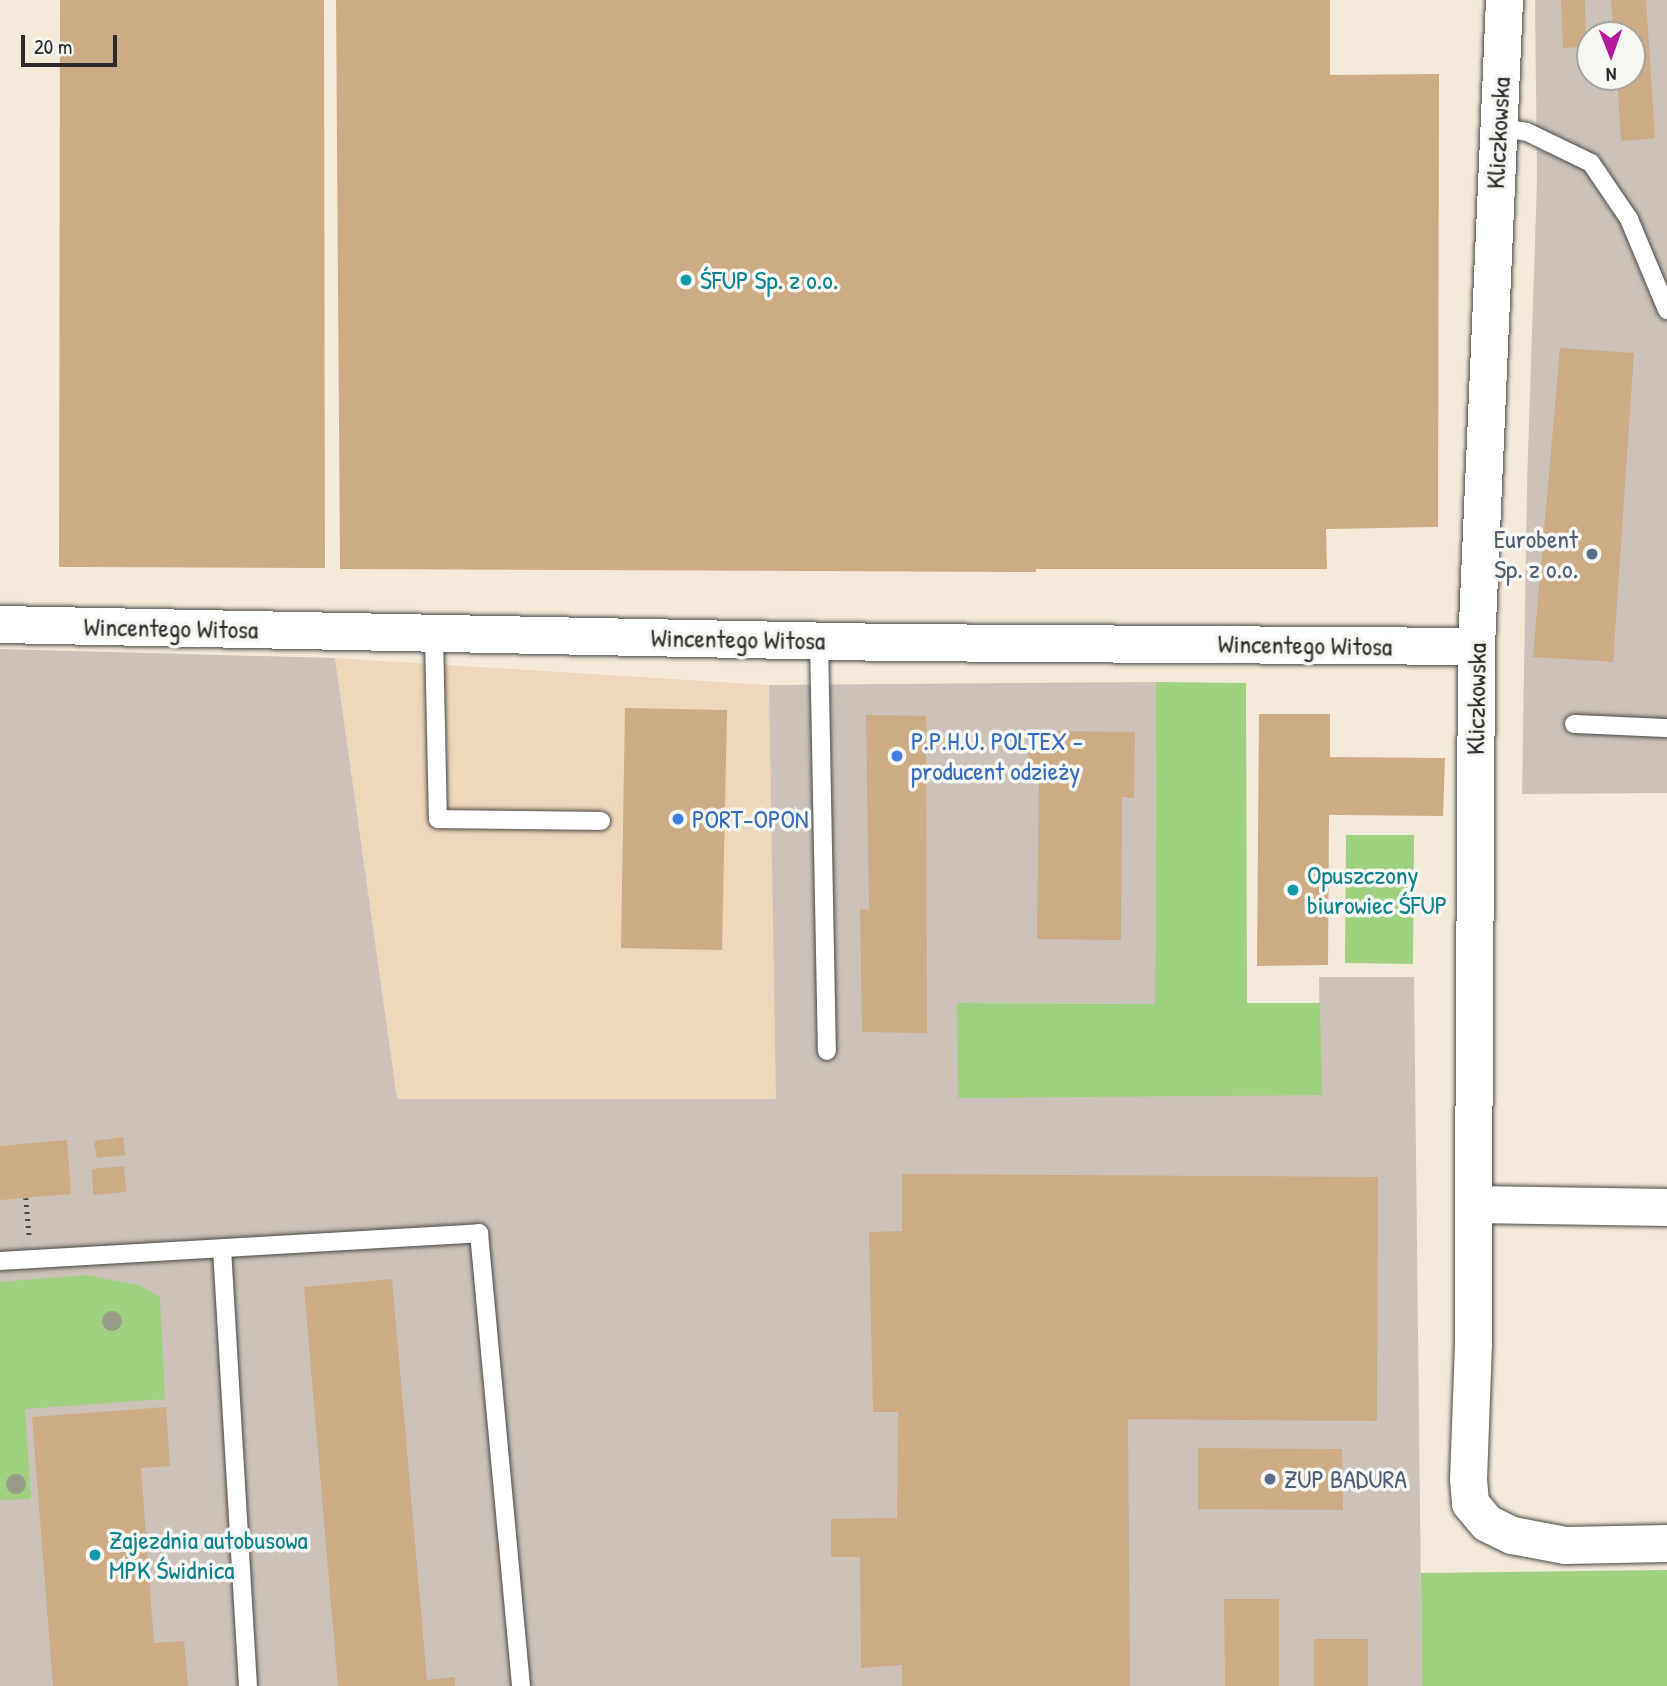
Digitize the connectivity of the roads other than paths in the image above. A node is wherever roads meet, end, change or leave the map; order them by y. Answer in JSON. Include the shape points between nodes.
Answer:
{"nodes":[{"id":1,"x":1504,"y":0,"type":"edge"},
{"id":2,"x":1496,"y":127,"type":"junction"},
{"id":3,"x":1667,"y":310,"type":"edge"},
{"id":4,"x":0,"y":624,"type":"edge"},
{"id":5,"x":434,"y":634,"type":"junction"},
{"id":6,"x":819,"y":640,"type":"junction"},
{"id":7,"x":1476,"y":646,"type":"junction"},
{"id":8,"x":1574,"y":724,"type":"dead end"},
{"id":9,"x":1667,"y":728,"type":"edge"},
{"id":10,"x":601,"y":821,"type":"dead end"},
{"id":11,"x":827,"y":1051,"type":"dead end"},
{"id":12,"x":1473,"y":1204,"type":"junction"},
{"id":13,"x":1667,"y":1207,"type":"edge"},
{"id":14,"x":222,"y":1249,"type":"junction"},
{"id":15,"x":0,"y":1261,"type":"edge"},
{"id":16,"x":1667,"y":1543,"type":"edge"},
{"id":17,"x":248,"y":1686,"type":"edge"},
{"id":18,"x":521,"y":1686,"type":"edge"}],
"edges":[{"from":1,"to":2,"type":"street","name":"Kliczkowska"},
{"from":2,"to":3,"type":"lane","via":[[1527,132],[1591,163],[1629,219]]},
{"from":2,"to":7,"type":"street","name":"Kliczkowska","via":[[1493,328]]},
{"from":4,"to":5,"type":"street","name":"Wincentego Witosa"},
{"from":5,"to":6,"type":"street","name":"Wincentego Witosa"},
{"from":5,"to":10,"type":"lane","via":[[438,818]]},
{"from":6,"to":7,"type":"street","name":"Wincentego Witosa"},
{"from":6,"to":11,"type":"lane"},
{"from":7,"to":12,"type":"street","name":"Kliczkowska"},
{"from":8,"to":9,"type":"lane"},
{"from":12,"to":13,"type":"street"},
{"from":12,"to":16,"type":"street","name":"Kliczkowska","via":[[1470,1503],[1488,1523],[1512,1535],[1564,1545]]},
{"from":14,"to":15,"type":"lane"},
{"from":14,"to":17,"type":"lane"},
{"from":14,"to":18,"type":"lane","via":[[479,1233]]}]}
